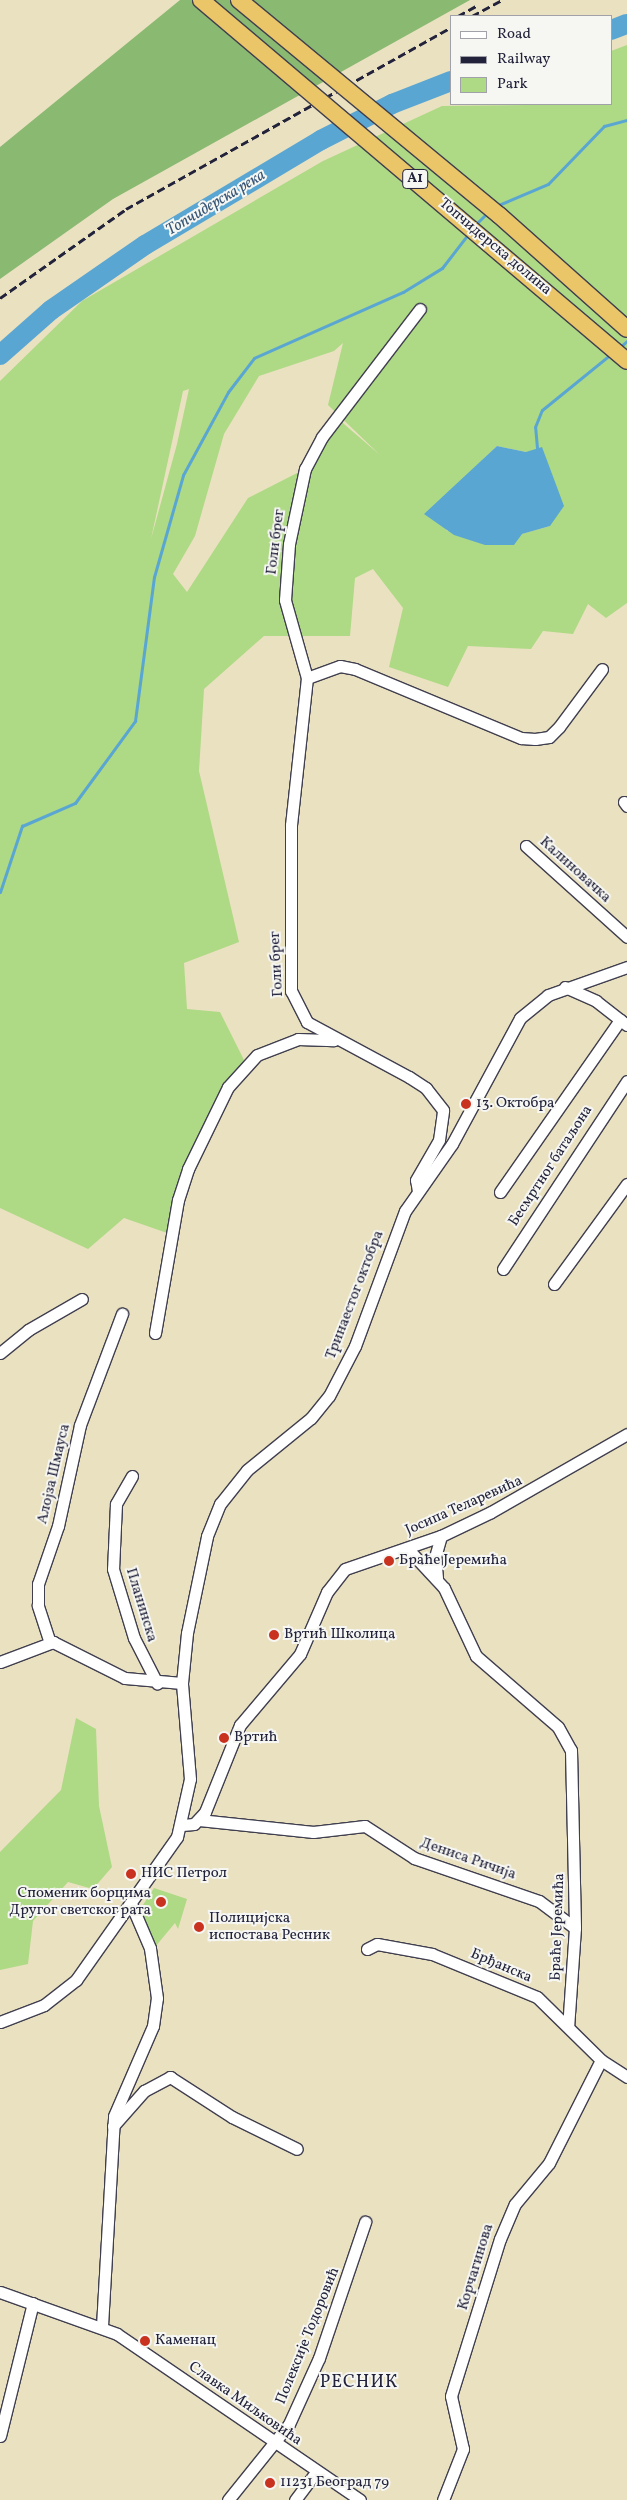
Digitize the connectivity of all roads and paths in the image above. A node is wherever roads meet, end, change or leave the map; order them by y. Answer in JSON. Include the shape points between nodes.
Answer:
{"nodes":[{"id":1,"x":201,"y":0,"type":"edge"},
{"id":2,"x":239,"y":0,"type":"edge"},
{"id":3,"x":420,"y":309,"type":"dead end"},
{"id":4,"x":627,"y":329,"type":"edge"},
{"id":5,"x":627,"y":361,"type":"edge"},
{"id":6,"x":602,"y":669,"type":"dead end"},
{"id":7,"x":307,"y":678,"type":"junction"},
{"id":8,"x":526,"y":846,"type":"dead end"},
{"id":9,"x":627,"y":937,"type":"edge"},
{"id":10,"x":627,"y":968,"type":"edge"},
{"id":11,"x":599,"y":974,"type":"junction"},
{"id":12,"x":564,"y":987,"type":"junction"},
{"id":13,"x":596,"y":1001,"type":"junction"},
{"id":14,"x":623,"y":1022,"type":"edge"},
{"id":15,"x":345,"y":1041,"type":"junction"},
{"id":16,"x":627,"y":1081,"type":"edge"},
{"id":17,"x":627,"y":1184,"type":"edge"},
{"id":18,"x":418,"y":1191,"type":"junction"},
{"id":19,"x":500,"y":1192,"type":"dead end"},
{"id":20,"x":503,"y":1269,"type":"dead end"},
{"id":21,"x":554,"y":1284,"type":"dead end"},
{"id":22,"x":82,"y":1299,"type":"dead end"},
{"id":23,"x":122,"y":1314,"type":"dead end"},
{"id":24,"x":154,"y":1333,"type":"dead end"},
{"id":25,"x":0,"y":1353,"type":"edge"},
{"id":26,"x":627,"y":1434,"type":"edge"},
{"id":27,"x":132,"y":1476,"type":"dead end"},
{"id":28,"x":441,"y":1536,"type":"junction"},
{"id":29,"x":407,"y":1548,"type":"junction"},
{"id":30,"x":438,"y":1578,"type":"junction"},
{"id":31,"x":50,"y":1643,"type":"junction"},
{"id":32,"x":0,"y":1662,"type":"edge"},
{"id":33,"x":157,"y":1683,"type":"junction"},
{"id":34,"x":182,"y":1683,"type":"junction"},
{"id":35,"x":199,"y":1820,"type":"junction"},
{"id":36,"x":182,"y":1825,"type":"junction"},
{"id":37,"x":132,"y":1906,"type":"junction"},
{"id":38,"x":576,"y":1928,"type":"junction"},
{"id":39,"x":367,"y":1949,"type":"dead end"},
{"id":40,"x":0,"y":2022,"type":"edge"},
{"id":41,"x":568,"y":2027,"type":"junction"},
{"id":42,"x":601,"y":2060,"type":"junction"},
{"id":43,"x":627,"y":2077,"type":"edge"},
{"id":44,"x":113,"y":2126,"type":"junction"},
{"id":45,"x":297,"y":2149,"type":"dead end"},
{"id":46,"x":365,"y":2222,"type":"dead end"},
{"id":47,"x":0,"y":2292,"type":"edge"},
{"id":48,"x":32,"y":2303,"type":"junction"},
{"id":49,"x":102,"y":2326,"type":"junction"},
{"id":50,"x":0,"y":2436,"type":"edge"},
{"id":51,"x":275,"y":2443,"type":"junction"},
{"id":52,"x":316,"y":2472,"type":"junction"},
{"id":53,"x":228,"y":2500,"type":"edge"},
{"id":54,"x":295,"y":2500,"type":"edge"},
{"id":55,"x":360,"y":2500,"type":"edge"},
{"id":56,"x":443,"y":2500,"type":"edge"}],
"edges":[{"from":1,"to":5,"type":"highway","name":"Топчидерска долина","number":"A1","bridge":true},
{"from":2,"to":4,"type":"highway","name":"Топчидерска долина","number":"A1","bridge":true,"via":[[499,215]]},
{"from":3,"to":7,"type":"street","name":"Голи брег","via":[[337,418],[305,469],[289,544],[288,622]]},
{"from":6,"to":7,"type":"street","via":[[559,727],[549,737],[535,739],[521,738],[355,669],[340,666]]},
{"from":7,"to":15,"type":"street","name":"Голи брег","via":[[291,825],[291,991],[307,1022]]},
{"from":8,"to":9,"type":"street","name":"Калиновачка"},
{"from":10,"to":11,"type":"street","name":"Тринаестог октобра"},
{"from":11,"to":12,"type":"street","name":"Тринаестог октобра"},
{"from":11,"to":13,"type":"street","via":[[593,986]]},
{"from":12,"to":13,"type":"street"},
{"from":12,"to":18,"type":"street","name":"Тринаестог октобра","via":[[540,999],[520,1018],[452,1144]]},
{"from":13,"to":14,"type":"street"},
{"from":14,"to":19,"type":"street"},
{"from":15,"to":18,"type":"street","name":"Голи брег","via":[[426,1088],[443,1110],[439,1140],[416,1180]]},
{"from":15,"to":24,"type":"street","via":[[308,1037],[281,1045],[246,1064],[228,1087],[188,1169],[178,1200]]},
{"from":16,"to":20,"type":"street","name":"Бесмртног батаљона"},
{"from":17,"to":21,"type":"street"},
{"from":18,"to":34,"type":"street","name":"Тринаестог октобра","via":[[391,1239],[355,1346],[329,1396],[312,1418],[247,1470],[217,1511],[203,1553]]},
{"from":22,"to":25,"type":"street","via":[[28,1330]]},
{"from":23,"to":31,"type":"street","name":"Алојза Шмауса","via":[[80,1425],[58,1526],[38,1584],[38,1605]]},
{"from":26,"to":28,"type":"street","name":"Јосипа Теларевића","via":[[530,1493]]},
{"from":27,"to":33,"type":"street","name":"Планинска","via":[[116,1504],[113,1569],[134,1638]]},
{"from":28,"to":29,"type":"street","name":"Јосипа Теларевића"},
{"from":28,"to":30,"type":"street","name":"Браће Јеремића","via":[[435,1557]]},
{"from":29,"to":30,"type":"street","name":"Браће Јеремића"},
{"from":29,"to":35,"type":"street","name":"Јосипа Теларевића","via":[[353,1564],[337,1577],[300,1654],[240,1725]]},
{"from":30,"to":38,"type":"street","name":"Браће Јеремића","via":[[476,1656],[558,1727],[571,1750]]},
{"from":31,"to":32,"type":"street","via":[[20,1658]]},
{"from":31,"to":33,"type":"street","via":[[75,1650],[125,1678]]},
{"from":33,"to":34,"type":"street"},
{"from":34,"to":36,"type":"street","name":"Тринаестог октобра","via":[[190,1772]]},
{"from":35,"to":36,"type":"street"},
{"from":35,"to":38,"type":"street","name":"Дениса Ричија","via":[[313,1832],[356,1825],[373,1828],[414,1858],[529,1896],[551,1907]]},
{"from":36,"to":37,"type":"street","name":"Тринаестог октобра"},
{"from":37,"to":40,"type":"street","name":"Тринаестог октобра","via":[[67,1988],[32,2011]]},
{"from":37,"to":44,"type":"street","via":[[152,1957],[156,2011],[118,2100]]},
{"from":38,"to":41,"type":"street","name":"Браће Јеремића"},
{"from":39,"to":41,"type":"street","name":"Брђанска","via":[[377,1944],[450,1960],[542,2000]]},
{"from":41,"to":42,"type":"street","name":"Брђанска"},
{"from":42,"to":43,"type":"street","name":"Брђанска"},
{"from":42,"to":56,"type":"street","name":"Корчагинова","via":[[549,2163],[515,2204],[500,2239],[451,2396],[464,2450]]},
{"from":44,"to":45,"type":"street","via":[[144,2091],[170,2077],[232,2117]]},
{"from":44,"to":49,"type":"street"},
{"from":46,"to":51,"type":"street","name":"Полексије Тодоровић","via":[[319,2358],[289,2424]]},
{"from":47,"to":48,"type":"street","name":"Славка Миљковића"},
{"from":48,"to":49,"type":"street","name":"Славка Миљковића"},
{"from":48,"to":50,"type":"street"},
{"from":49,"to":51,"type":"street","name":"Славка Миљковића"},
{"from":51,"to":52,"type":"street","name":"Славка Миљковића"},
{"from":51,"to":53,"type":"street","name":"Полексије Тодоровић"},
{"from":52,"to":54,"type":"street"},
{"from":52,"to":55,"type":"street","name":"Славка Миљковића"}]}
